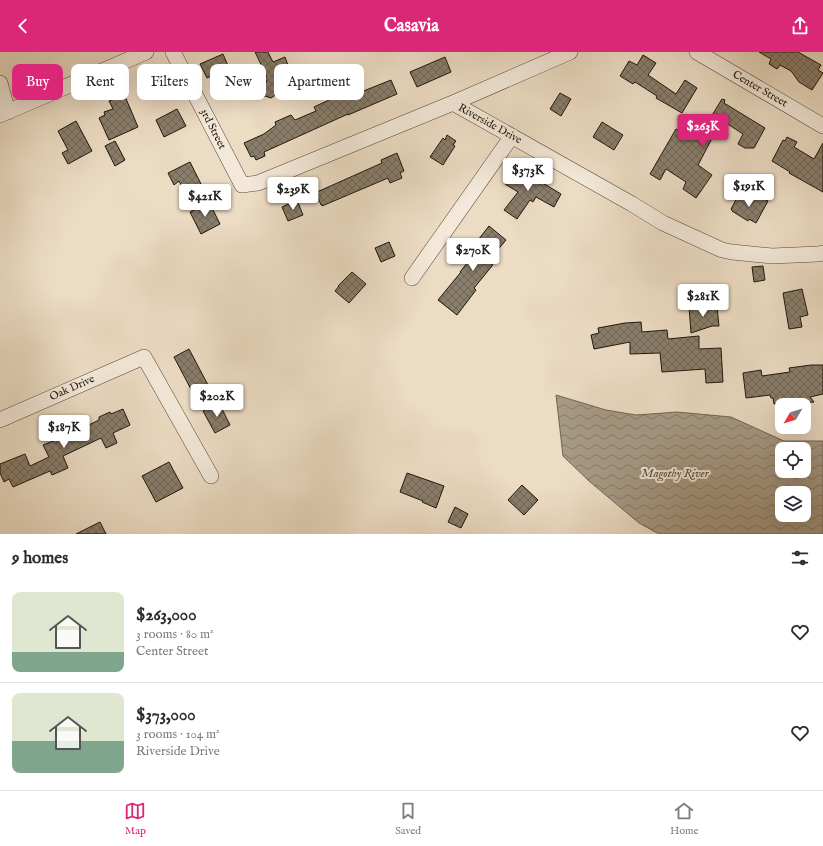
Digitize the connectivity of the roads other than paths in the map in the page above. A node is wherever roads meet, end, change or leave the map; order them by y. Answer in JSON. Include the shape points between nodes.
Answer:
{"nodes":[{"id":1,"x":146,"y":52,"type":"edge"},
{"id":2,"x":173,"y":52,"type":"edge"},
{"id":3,"x":570,"y":52,"type":"edge"},
{"id":4,"x":697,"y":52,"type":"edge"},
{"id":5,"x":0,"y":83,"type":"edge"},
{"id":6,"x":453,"y":103,"type":"junction"},
{"id":7,"x":4,"y":114,"type":"edge"},
{"id":8,"x":823,"y":126,"type":"edge"},
{"id":9,"x":512,"y":136,"type":"junction"},
{"id":10,"x":242,"y":186,"type":"joint"},
{"id":11,"x":823,"y":253,"type":"edge"},
{"id":12,"x":412,"y":278,"type":"dead end"},
{"id":13,"x":0,"y":420,"type":"edge"},
{"id":14,"x":211,"y":476,"type":"dead end"}],
"edges":[{"from":1,"to":7,"type":"street"},
{"from":2,"to":10,"type":"street","name":"3rd Street"},
{"from":3,"to":6,"type":"street"},
{"from":4,"to":8,"type":"street","name":"Center Street"},
{"from":5,"to":7,"type":"street"},
{"from":6,"to":9,"type":"street","name":"Riverside Drive"},
{"from":6,"to":10,"type":"street","name":"Riverside Drive","via":[[258,183]]},
{"from":9,"to":11,"type":"street","name":"Riverside Drive","via":[[663,224],[722,250],[772,256]]},
{"from":9,"to":12,"type":"street"},
{"from":13,"to":14,"type":"street","name":"Oak Drive","via":[[144,357]]}]}
